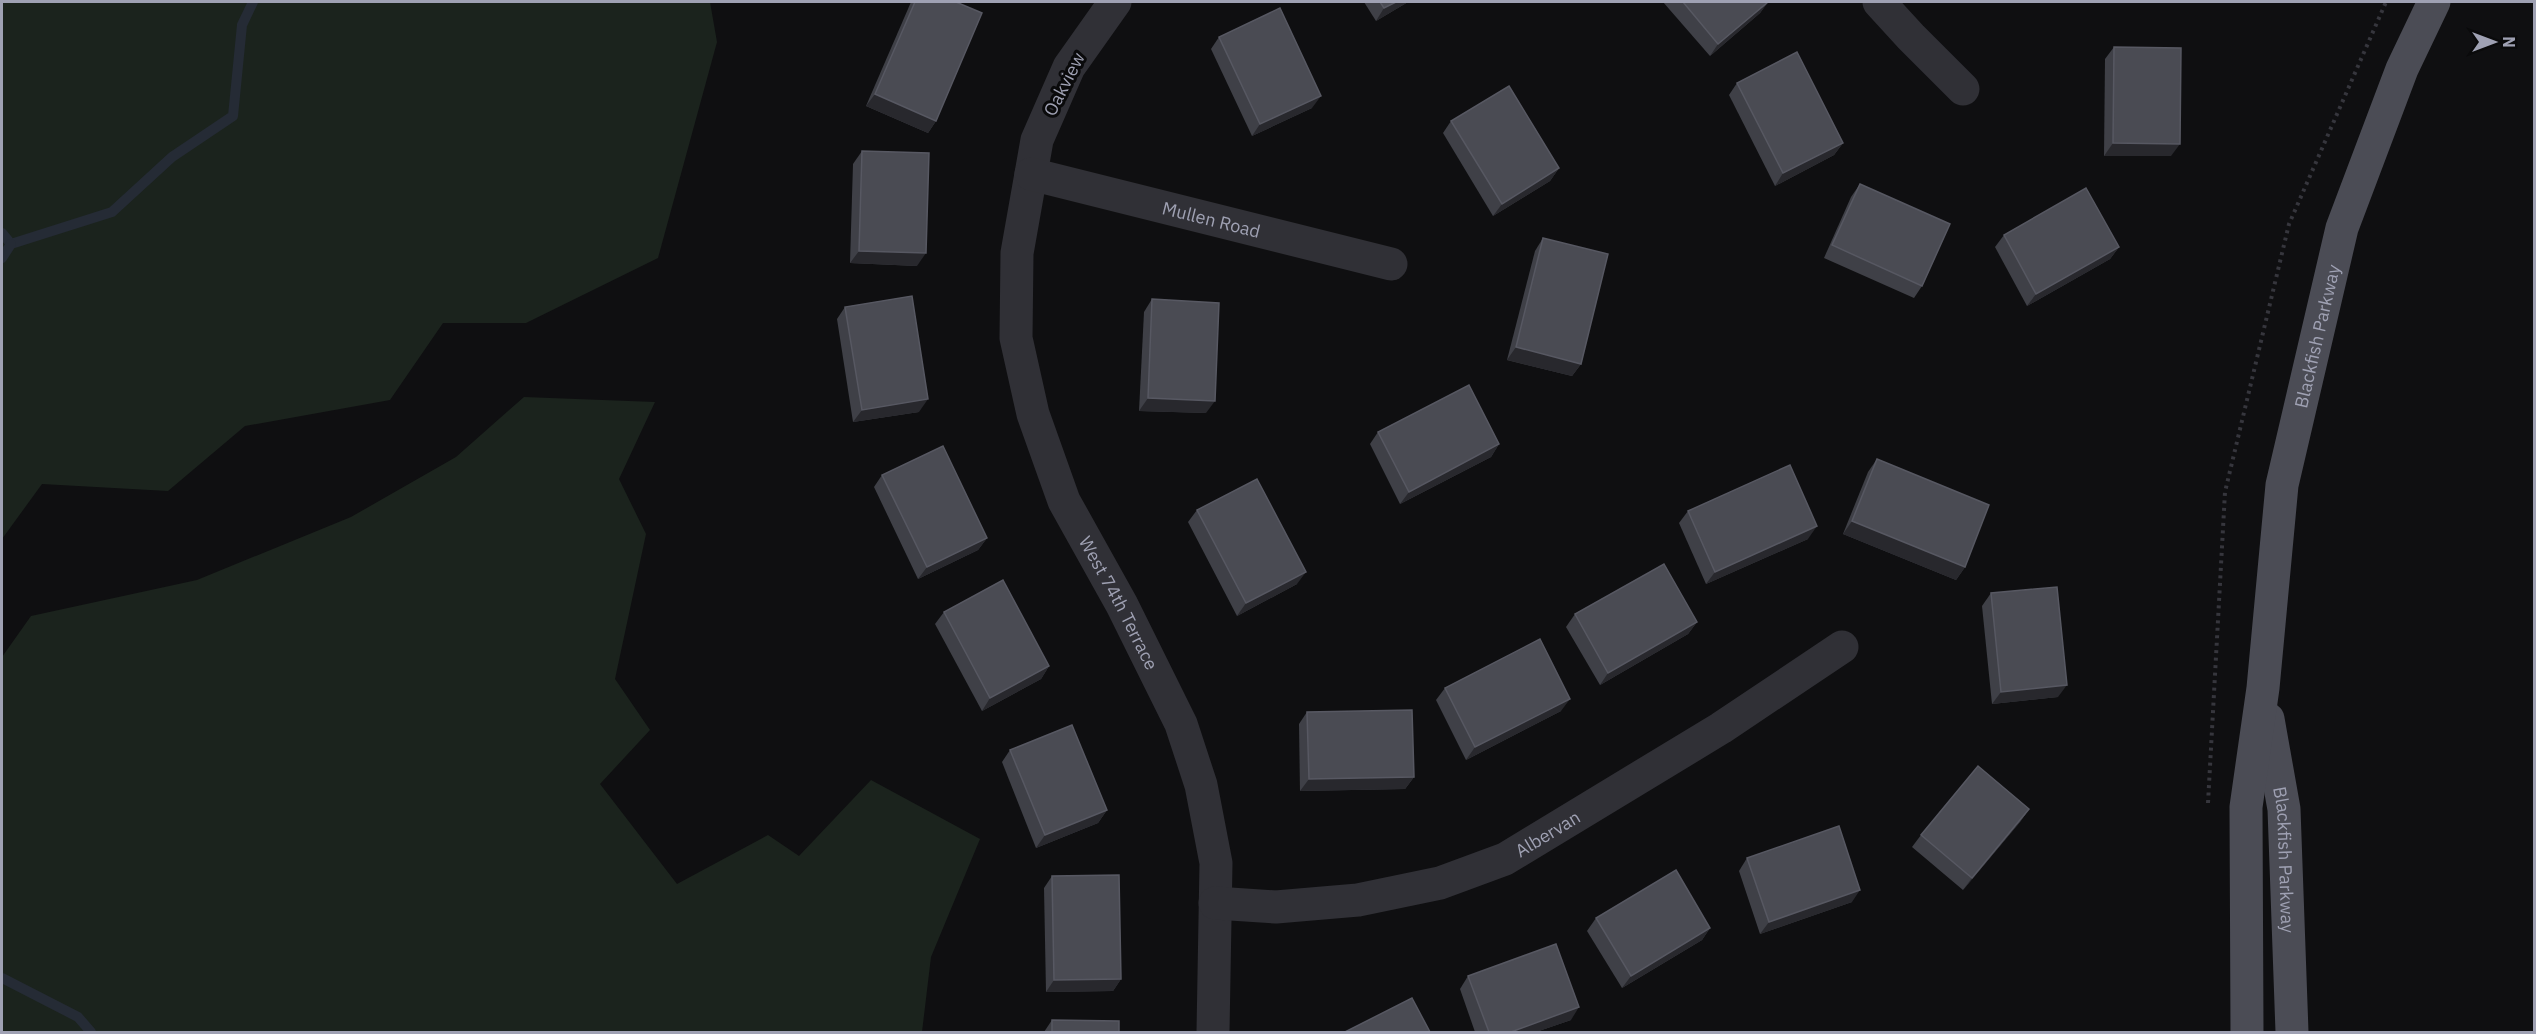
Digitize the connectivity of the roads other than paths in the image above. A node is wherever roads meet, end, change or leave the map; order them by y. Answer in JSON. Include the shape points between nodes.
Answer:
{"nodes":[{"id":1,"x":1115,"y":2,"type":"edge"},
{"id":2,"x":1879,"y":2,"type":"edge"},
{"id":3,"x":2434,"y":2,"type":"edge"},
{"id":4,"x":1963,"y":89,"type":"dead end"},
{"id":5,"x":1031,"y":174,"type":"junction"},
{"id":6,"x":1391,"y":264,"type":"dead end"},
{"id":7,"x":1842,"y":647,"type":"dead end"},
{"id":8,"x":2263,"y":688,"type":"junction"},
{"id":9,"x":1215,"y":903,"type":"junction"},
{"id":10,"x":1213,"y":1032,"type":"edge"},
{"id":11,"x":2247,"y":1032,"type":"edge"},
{"id":12,"x":2292,"y":1032,"type":"edge"}],
"edges":[{"from":1,"to":5,"type":"street","name":"Oakview","via":[[1069,67],[1037,140]]},
{"from":2,"to":4,"type":"street"},
{"from":3,"to":8,"type":"main road","name":"Blackfish Parkway","via":[[2402,69],[2342,228],[2282,485]]},
{"from":5,"to":6,"type":"street","name":"Mullen Road"},
{"from":5,"to":9,"type":"street","name":"West 74th Terrace","via":[[1017,253],[1016,338],[1033,414],[1064,501],[1122,605],[1181,724],[1201,785],[1216,863]]},
{"from":7,"to":9,"type":"street","name":"Albervan","via":[[1721,728],[1505,859],[1440,883],[1358,900],[1276,907]]},
{"from":8,"to":11,"type":"main road","name":"Blackfish Parkway","via":[[2246,807]]},
{"from":8,"to":12,"type":"main road","name":"Blackfish Parkway","via":[[2284,808]]},
{"from":9,"to":10,"type":"street","name":"West 74th Terrace"}]}
